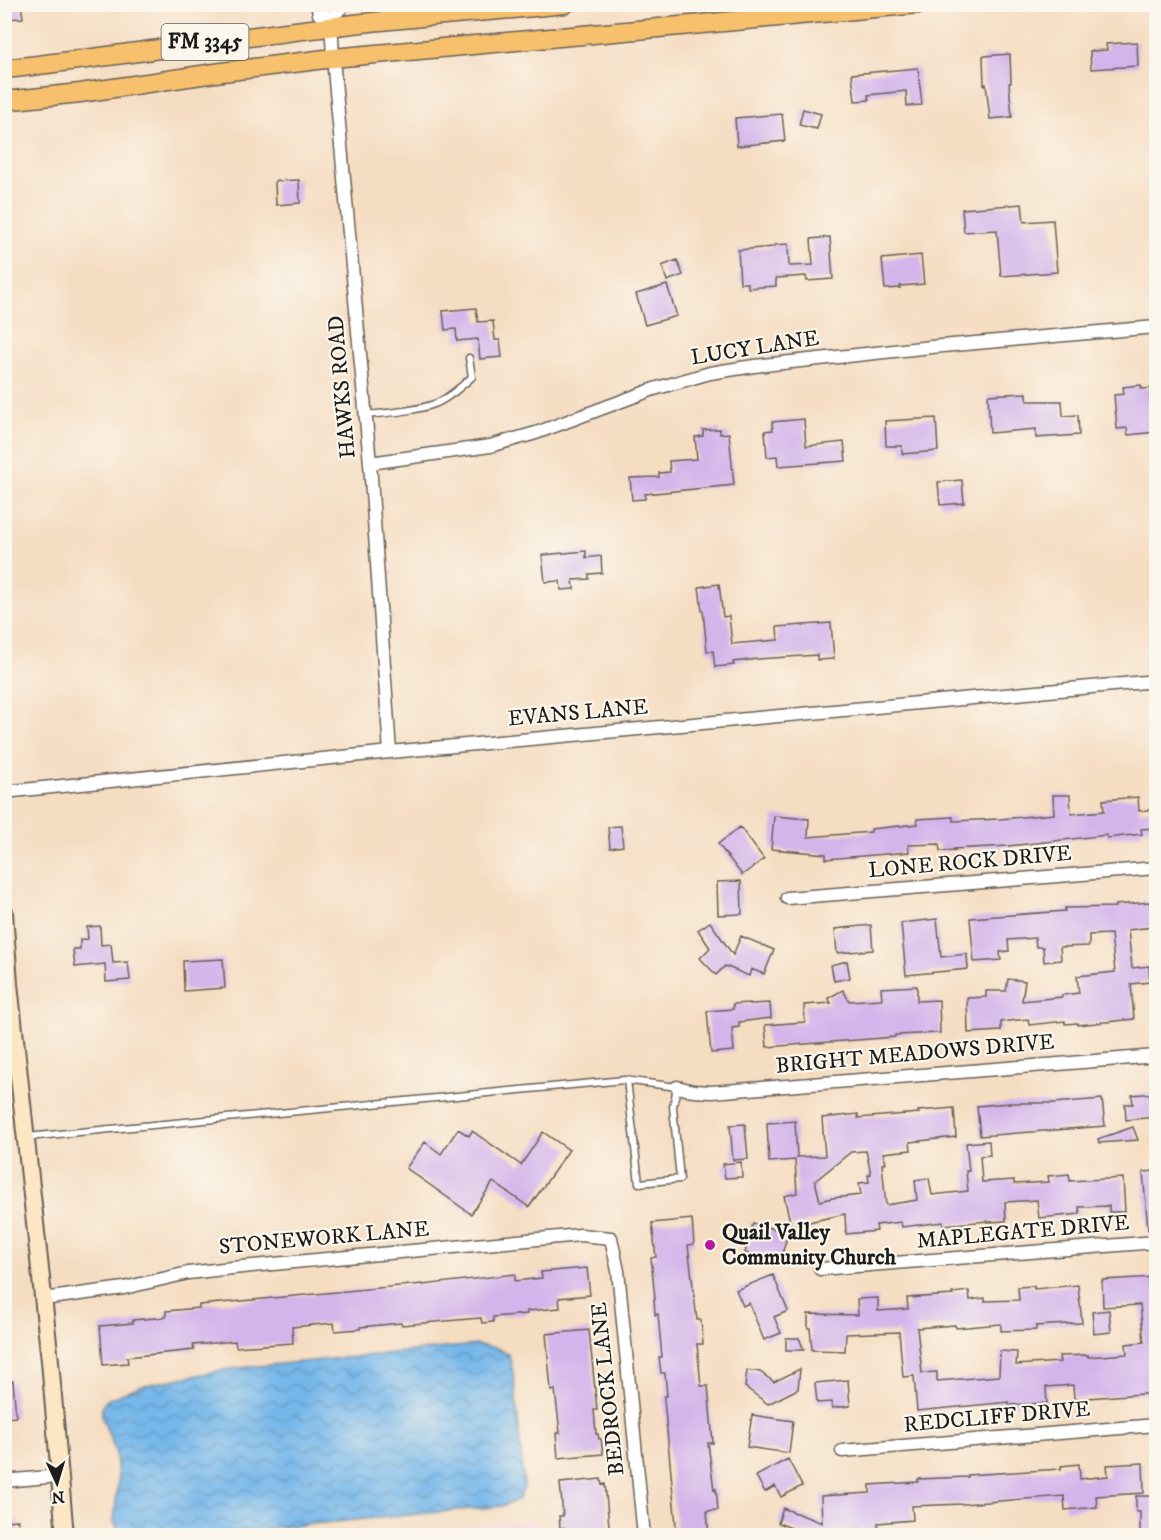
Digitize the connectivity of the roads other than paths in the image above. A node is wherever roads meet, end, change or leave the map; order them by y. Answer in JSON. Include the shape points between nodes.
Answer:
{"nodes":[{"id":1,"x":317,"y":4,"type":"edge"},
{"id":2,"x":341,"y":4,"type":"edge"},
{"id":3,"x":565,"y":4,"type":"edge"},
{"id":4,"x":919,"y":4,"type":"edge"},
{"id":5,"x":786,"y":10,"type":"edge"},
{"id":6,"x":331,"y":22,"type":"junction"},
{"id":7,"x":333,"y":58,"type":"junction"},
{"id":8,"x":4,"y":69,"type":"edge"},
{"id":9,"x":4,"y":101,"type":"edge"},
{"id":10,"x":1156,"y":327,"type":"edge"},
{"id":11,"x":469,"y":358,"type":"dead end"},
{"id":12,"x":366,"y":415,"type":"junction"},
{"id":13,"x":370,"y":463,"type":"junction"},
{"id":14,"x":1156,"y":681,"type":"edge"},
{"id":15,"x":390,"y":752,"type":"junction"},
{"id":16,"x":4,"y":792,"type":"edge"},
{"id":17,"x":1156,"y":868,"type":"edge"},
{"id":18,"x":787,"y":898,"type":"dead end"},
{"id":19,"x":4,"y":912,"type":"edge"},
{"id":20,"x":7,"y":995,"type":"edge"},
{"id":21,"x":1156,"y":1056,"type":"edge"},
{"id":22,"x":627,"y":1080,"type":"junction"},
{"id":23,"x":677,"y":1087,"type":"junction"},
{"id":24,"x":26,"y":1137,"type":"junction"},
{"id":25,"x":611,"y":1238,"type":"joint"},
{"id":26,"x":1156,"y":1242,"type":"edge"},
{"id":27,"x":820,"y":1269,"type":"dead end"},
{"id":28,"x":43,"y":1299,"type":"junction"},
{"id":29,"x":1156,"y":1425,"type":"edge"},
{"id":30,"x":842,"y":1451,"type":"dead end"},
{"id":31,"x":59,"y":1476,"type":"junction"},
{"id":32,"x":4,"y":1481,"type":"edge"},
{"id":33,"x":65,"y":1536,"type":"edge"},
{"id":34,"x":644,"y":1536,"type":"edge"}],
"edges":[{"from":1,"to":6,"type":"street","via":[[319,14]]},
{"from":2,"to":6,"type":"street"},
{"from":3,"to":6,"type":"main road","number":"FM 3345"},
{"from":4,"to":5,"type":"main road","number":"FM 3345"},
{"from":5,"to":7,"type":"main road","number":"FM 3345"},
{"from":6,"to":7,"type":"street","name":"HAWKS ROAD"},
{"from":6,"to":8,"type":"main road","number":"FM 3345"},
{"from":7,"to":9,"type":"main road","number":"FM 3345"},
{"from":7,"to":12,"type":"street","name":"HAWKS ROAD"},
{"from":10,"to":13,"type":"street","name":"LUCY LANE","via":[[931,347],[710,373],[490,446]]},
{"from":11,"to":12,"type":"lane","via":[[472,377],[437,403]]},
{"from":12,"to":13,"type":"street","name":"HAWKS ROAD"},
{"from":13,"to":15,"type":"street","name":"HAWKS ROAD"},
{"from":14,"to":15,"type":"street","name":"EVANS LANE"},
{"from":15,"to":16,"type":"street","name":"EVANS LANE"},
{"from":17,"to":18,"type":"street","name":"LONE ROCK DRIVE"},
{"from":19,"to":20,"type":"street"},
{"from":20,"to":24,"type":"street"},
{"from":21,"to":23,"type":"street","name":"BRIGHT MEADOWS DRIVE","via":[[712,1092]]},
{"from":22,"to":23,"type":"lane"},
{"from":22,"to":23,"type":"lane","via":[[639,1183],[680,1179],[673,1107]]},
{"from":22,"to":24,"type":"lane"},
{"from":24,"to":28,"type":"street"},
{"from":25,"to":28,"type":"street","name":"STONEWORK LANE","via":[[580,1236],[232,1268]]},
{"from":25,"to":34,"type":"street","name":"BEDROCK LANE","via":[[618,1271]]},
{"from":26,"to":27,"type":"street","name":"MAPLEGATE DRIVE"},
{"from":28,"to":31,"type":"street"},
{"from":29,"to":30,"type":"street","name":"REDCLIFF DRIVE"},
{"from":31,"to":32,"type":"street"},
{"from":31,"to":33,"type":"street"}]}
